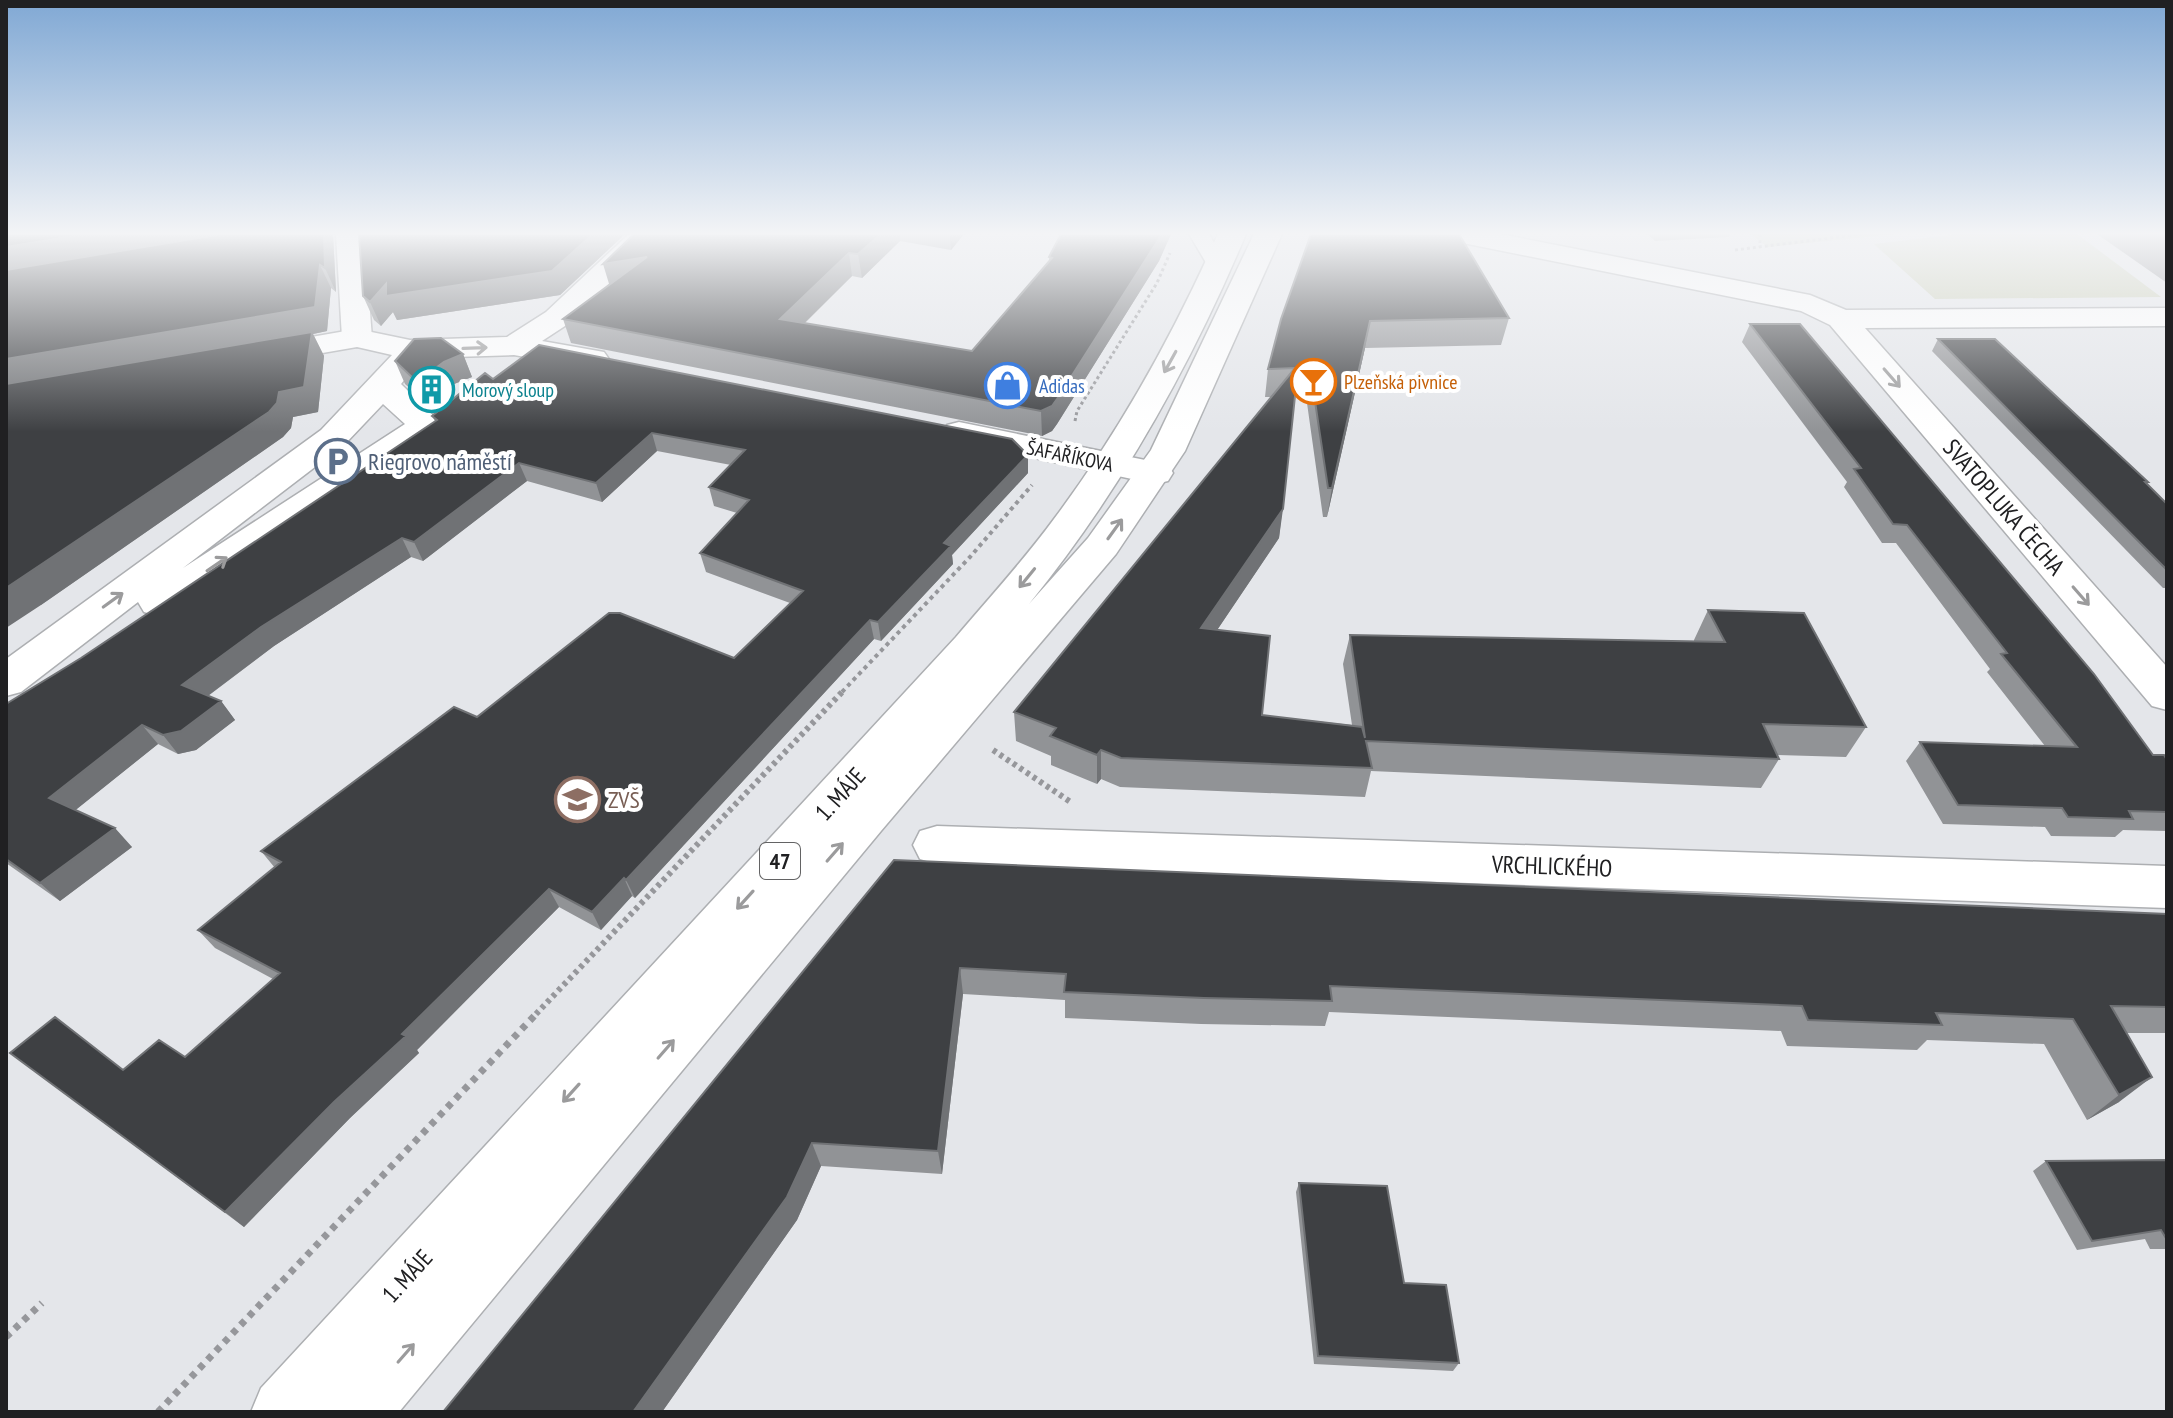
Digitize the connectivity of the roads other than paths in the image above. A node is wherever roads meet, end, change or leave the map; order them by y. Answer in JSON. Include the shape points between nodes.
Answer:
{"nodes":[{"id":1,"x":354,"y":300,"type":"edge"},
{"id":2,"x":576,"y":300,"type":"edge"},
{"id":3,"x":1196,"y":300,"type":"edge"},
{"id":4,"x":1238,"y":300,"type":"edge"},
{"id":5,"x":1793,"y":300,"type":"edge"},
{"id":6,"x":2167,"y":317,"type":"edge"},
{"id":7,"x":1841,"y":319,"type":"junction"},
{"id":8,"x":357,"y":338,"type":"junction"},
{"id":9,"x":514,"y":346,"type":"junction"},
{"id":10,"x":410,"y":349,"type":"junction"},
{"id":11,"x":223,"y":361,"type":"edge"},
{"id":12,"x":617,"y":364,"type":"edge"},
{"id":13,"x":382,"y":385,"type":"junction"},
{"id":14,"x":924,"y":425,"type":"edge"},
{"id":15,"x":1133,"y":469,"type":"junction"},
{"id":16,"x":6,"y":681,"type":"edge"},
{"id":17,"x":6,"y":689,"type":"edge"},
{"id":18,"x":2167,"y":695,"type":"edge"},
{"id":19,"x":937,"y":845,"type":"dead end"},
{"id":20,"x":2167,"y":887,"type":"edge"},
{"id":21,"x":285,"y":1412,"type":"edge"},
{"id":22,"x":355,"y":1412,"type":"edge"}],
"edges":[{"from":1,"to":8,"type":"street"},
{"from":2,"to":9,"type":"street"},
{"from":3,"to":15,"type":"street","name":"1. MÁJE","number":"47","one_way":true},
{"from":4,"to":15,"type":"street","name":"1. MÁJE","number":"47","via":[[1189,408]]},
{"from":5,"to":7,"type":"street"},
{"from":6,"to":7,"type":"street"},
{"from":7,"to":18,"type":"street","name":"SVATOPLUKA ČECHA","one_way":true},
{"from":8,"to":10,"type":"street"},
{"from":8,"to":11,"type":"street"},
{"from":10,"to":9,"type":"street","one_way":true},
{"from":9,"to":12,"type":"street"},
{"from":10,"to":13,"type":"street"},
{"from":16,"to":13,"type":"street","one_way":true,"via":[[333,437]]},
{"from":17,"to":13,"type":"street","one_way":true,"via":[[124,626],[438,415]]},
{"from":14,"to":15,"type":"street","name":"ŠAFAŘÍKOVA"},
{"from":15,"to":21,"type":"street","name":"1. MÁJE","number":"47","one_way":true,"via":[[1066,529],[971,647]]},
{"from":22,"to":15,"type":"street","name":"1. MÁJE","number":"47","one_way":true,"via":[[1057,601]]},
{"from":19,"to":20,"type":"street","name":"VRCHLICKÉHO"}]}
